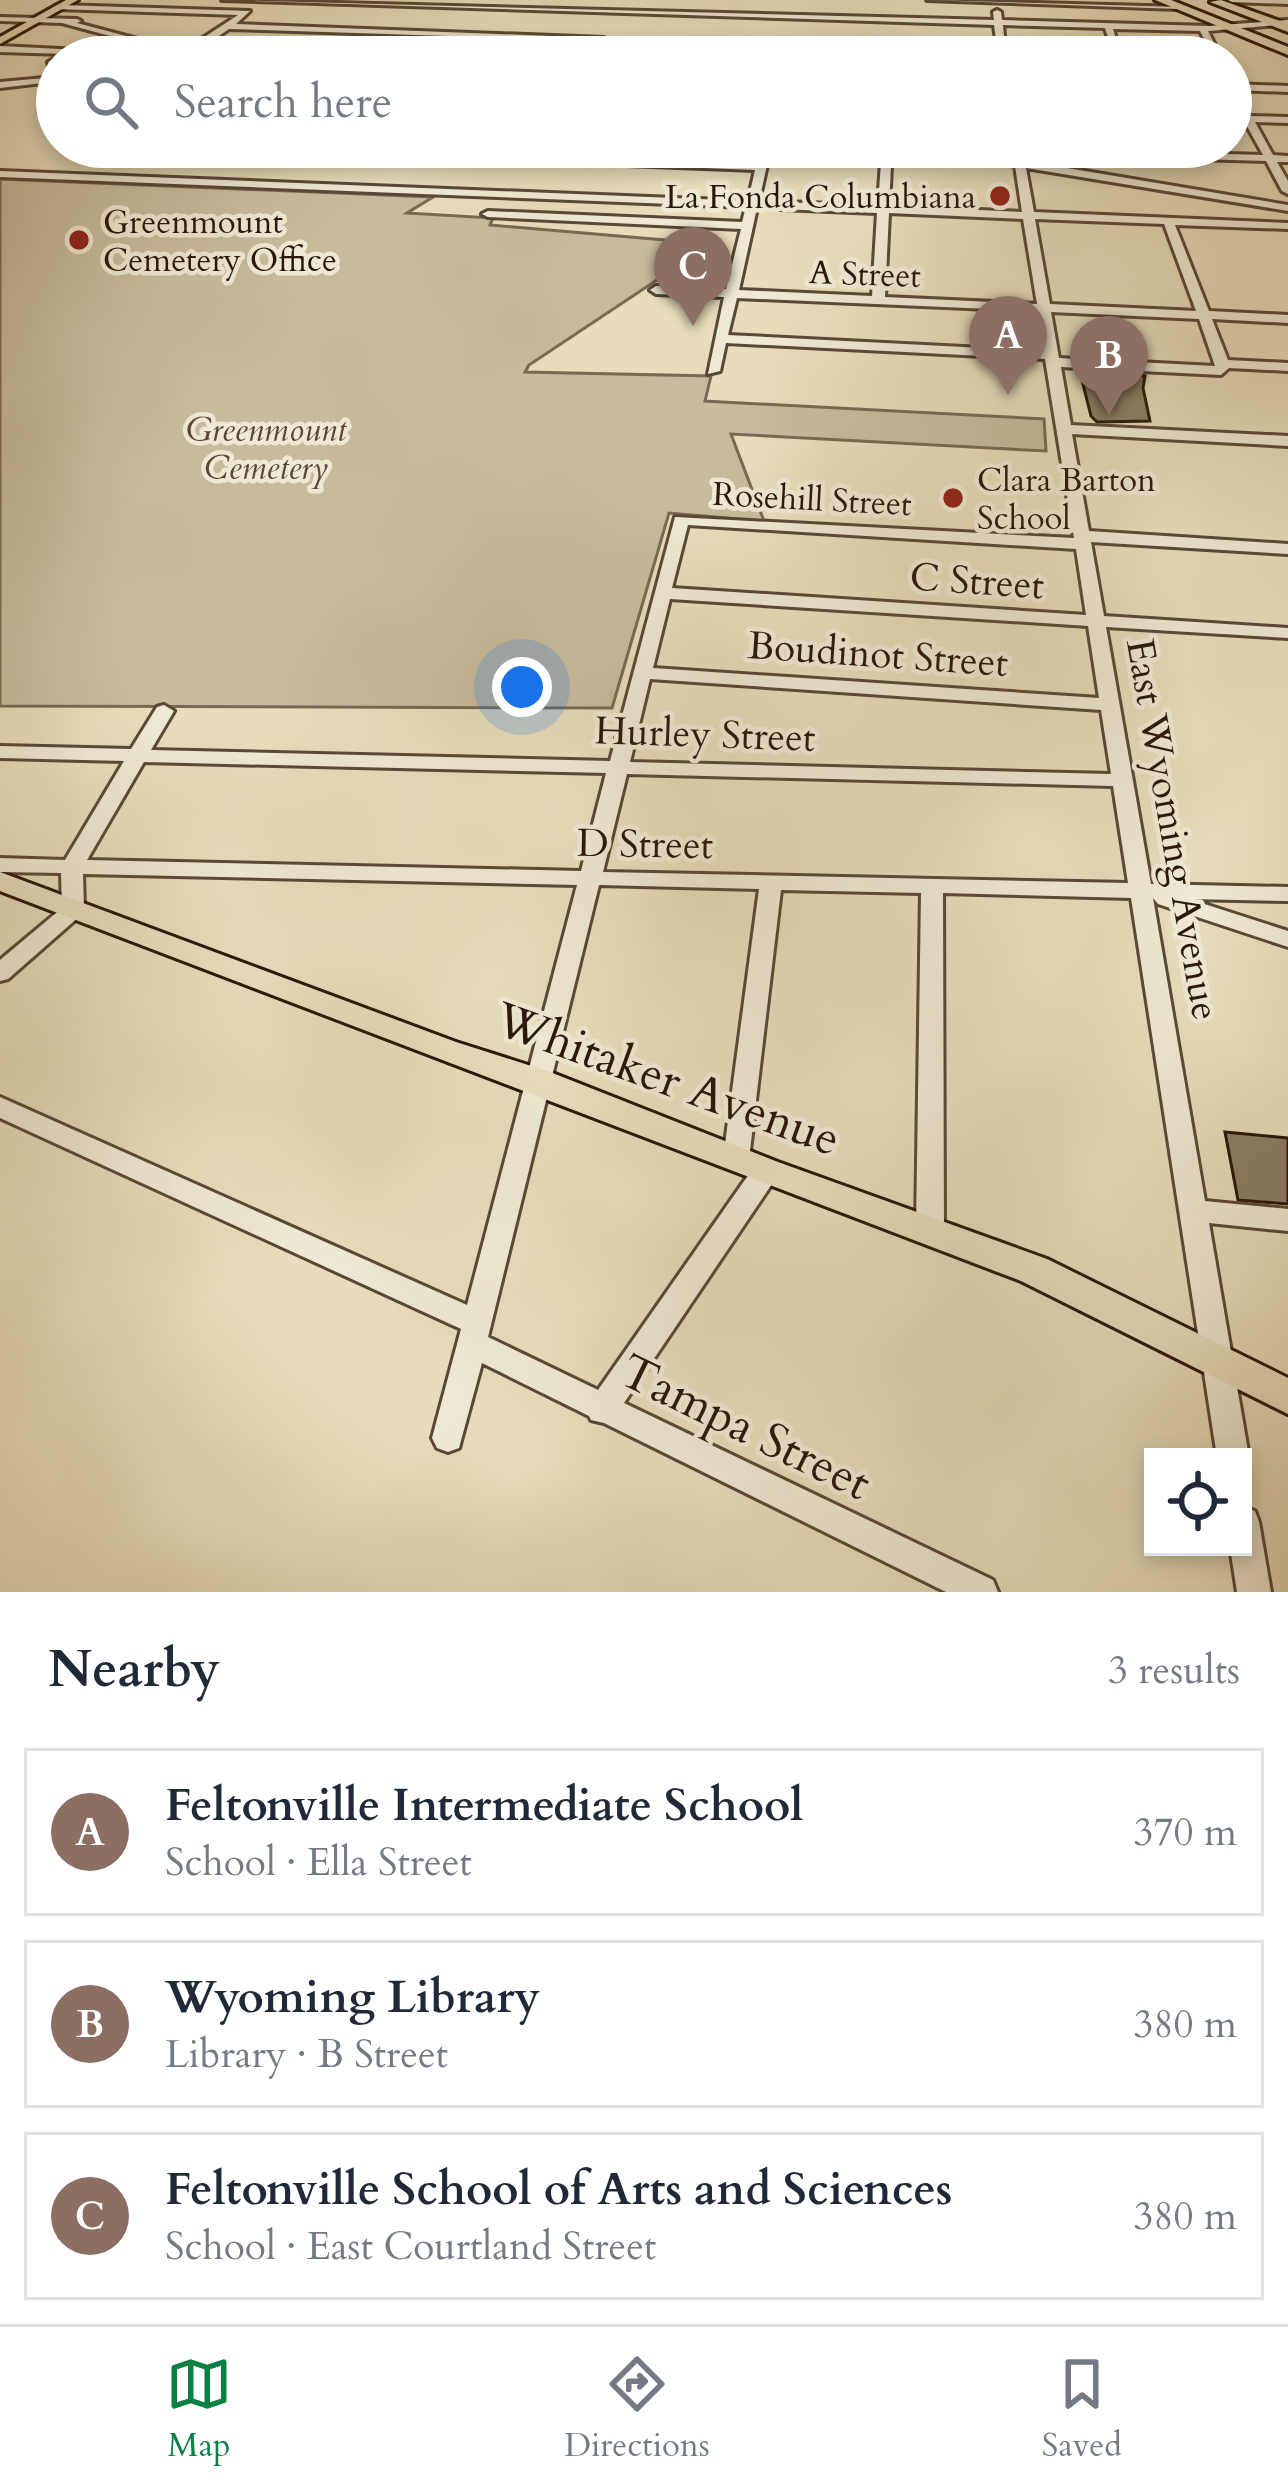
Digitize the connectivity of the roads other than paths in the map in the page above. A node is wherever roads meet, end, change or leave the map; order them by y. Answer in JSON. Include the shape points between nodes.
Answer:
{"nodes":[{"id":1,"x":73,"y":0,"type":"edge"},
{"id":2,"x":226,"y":0,"type":"edge"},
{"id":3,"x":574,"y":0,"type":"edge"},
{"id":4,"x":760,"y":0,"type":"edge"},
{"id":5,"x":803,"y":0,"type":"edge"},
{"id":6,"x":932,"y":0,"type":"edge"},
{"id":7,"x":1161,"y":0,"type":"edge"},
{"id":8,"x":1210,"y":0,"type":"edge"},
{"id":9,"x":1231,"y":0,"type":"edge"},
{"id":10,"x":264,"y":1,"type":"edge"},
{"id":11,"x":624,"y":1,"type":"edge"},
{"id":12,"x":996,"y":1,"type":"edge"},
{"id":13,"x":1064,"y":2,"type":"edge"},
{"id":14,"x":1288,"y":2,"type":"edge"},
{"id":15,"x":441,"y":3,"type":"edge"},
{"id":16,"x":1180,"y":3,"type":"edge"},
{"id":17,"x":1120,"y":5,"type":"junction"},
{"id":18,"x":711,"y":6,"type":"edge"},
{"id":19,"x":60,"y":7,"type":"junction"},
{"id":20,"x":616,"y":12,"type":"junction"},
{"id":21,"x":245,"y":13,"type":"junction"},
{"id":22,"x":754,"y":16,"type":"junction"},
{"id":23,"x":798,"y":17,"type":"junction"},
{"id":24,"x":0,"y":19,"type":"edge"},
{"id":25,"x":425,"y":19,"type":"junction"},
{"id":26,"x":36,"y":20,"type":"junction"},
{"id":27,"x":128,"y":23,"type":"dead end"},
{"id":28,"x":999,"y":23,"type":"junction"},
{"id":29,"x":608,"y":24,"type":"junction"},
{"id":30,"x":1285,"y":24,"type":"edge"},
{"id":31,"x":1069,"y":25,"type":"junction"},
{"id":32,"x":206,"y":26,"type":"dead end"},
{"id":33,"x":228,"y":26,"type":"junction"},
{"id":34,"x":1108,"y":26,"type":"junction"},
{"id":35,"x":1128,"y":27,"type":"junction"},
{"id":36,"x":1236,"y":27,"type":"junction"},
{"id":37,"x":1203,"y":29,"type":"junction"},
{"id":38,"x":411,"y":32,"type":"junction"},
{"id":39,"x":98,"y":36,"type":"edge"},
{"id":40,"x":212,"y":36,"type":"edge"},
{"id":41,"x":537,"y":36,"type":"edge"},
{"id":42,"x":601,"y":36,"type":"edge"},
{"id":43,"x":1000,"y":36,"type":"edge"},
{"id":44,"x":1111,"y":36,"type":"edge"},
{"id":45,"x":1206,"y":36,"type":"edge"},
{"id":46,"x":0,"y":45,"type":"edge"},
{"id":47,"x":1288,"y":48,"type":"edge"},
{"id":48,"x":36,"y":51,"type":"edge"},
{"id":49,"x":36,"y":81,"type":"edge"},
{"id":50,"x":0,"y":85,"type":"edge"},
{"id":51,"x":1252,"y":87,"type":"edge"},
{"id":52,"x":1288,"y":89,"type":"edge"},
{"id":53,"x":1252,"y":119,"type":"edge"},
{"id":54,"x":1288,"y":120,"type":"edge"},
{"id":55,"x":1252,"y":126,"type":"edge"},
{"id":56,"x":1252,"y":157,"type":"edge"},
{"id":57,"x":1269,"y":158,"type":"junction"},
{"id":58,"x":1288,"y":158,"type":"edge"},
{"id":59,"x":517,"y":168,"type":"edge"},
{"id":60,"x":761,"y":168,"type":"edge"},
{"id":61,"x":886,"y":168,"type":"edge"},
{"id":62,"x":1021,"y":168,"type":"edge"},
{"id":63,"x":1039,"y":168,"type":"edge"},
{"id":64,"x":0,"y":174,"type":"edge"},
{"id":65,"x":1286,"y":184,"type":"edge"},
{"id":66,"x":501,"y":194,"type":"junction"},
{"id":67,"x":753,"y":205,"type":"junction"},
{"id":68,"x":1288,"y":208,"type":"edge"},
{"id":69,"x":885,"y":210,"type":"junction"},
{"id":70,"x":1029,"y":216,"type":"junction"},
{"id":71,"x":1168,"y":221,"type":"junction"},
{"id":72,"x":748,"y":226,"type":"junction"},
{"id":73,"x":1288,"y":226,"type":"edge"},
{"id":74,"x":656,"y":290,"type":"dead end"},
{"id":75,"x":732,"y":294,"type":"junction"},
{"id":76,"x":878,"y":301,"type":"junction"},
{"id":77,"x":1044,"y":308,"type":"junction"},
{"id":78,"x":1204,"y":316,"type":"junction"},
{"id":79,"x":1288,"y":319,"type":"edge"},
{"id":80,"x":722,"y":339,"type":"junction"},
{"id":81,"x":1053,"y":358,"type":"junction"},
{"id":82,"x":1223,"y":364,"type":"junction"},
{"id":83,"x":1288,"y":367,"type":"edge"},
{"id":84,"x":713,"y":371,"type":"dead end"},
{"id":85,"x":1065,"y":429,"type":"junction"},
{"id":86,"x":1288,"y":441,"type":"edge"},
{"id":87,"x":1083,"y":540,"type":"junction"},
{"id":88,"x":1288,"y":549,"type":"edge"},
{"id":89,"x":662,"y":592,"type":"junction"},
{"id":90,"x":1096,"y":620,"type":"junction"},
{"id":91,"x":1288,"y":633,"type":"edge"},
{"id":92,"x":642,"y":673,"type":"junction"},
{"id":93,"x":1109,"y":705,"type":"junction"},
{"id":94,"x":164,"y":711,"type":"dead end"},
{"id":95,"x":0,"y":752,"type":"edge"},
{"id":96,"x":139,"y":754,"type":"junction"},
{"id":97,"x":618,"y":767,"type":"junction"},
{"id":98,"x":1119,"y":780,"type":"junction"},
{"id":99,"x":0,"y":865,"type":"edge"},
{"id":100,"x":72,"y":866,"type":"junction"},
{"id":101,"x":590,"y":878,"type":"junction"},
{"id":102,"x":0,"y":881,"type":"edge"},
{"id":103,"x":771,"y":882,"type":"junction"},
{"id":104,"x":932,"y":886,"type":"junction"},
{"id":105,"x":1142,"y":892,"type":"junction"},
{"id":106,"x":1288,"y":894,"type":"edge"},
{"id":107,"x":74,"y":910,"type":"junction"},
{"id":108,"x":1288,"y":939,"type":"edge"},
{"id":109,"x":0,"y":973,"type":"edge"},
{"id":110,"x":538,"y":1080,"type":"junction"},
{"id":111,"x":0,"y":1106,"type":"edge"},
{"id":112,"x":751,"y":1165,"type":"junction"},
{"id":113,"x":1196,"y":1210,"type":"junction"},
{"id":114,"x":1288,"y":1220,"type":"edge"},
{"id":115,"x":929,"y":1228,"type":"junction"},
{"id":116,"x":474,"y":1333,"type":"junction"},
{"id":117,"x":1219,"y":1363,"type":"junction"},
{"id":118,"x":1288,"y":1396,"type":"edge"},
{"id":119,"x":602,"y":1410,"type":"junction"},
{"id":120,"x":448,"y":1438,"type":"dead end"},
{"id":121,"x":1232,"y":1448,"type":"edge"},
{"id":122,"x":1248,"y":1556,"type":"edge"},
{"id":123,"x":981,"y":1592,"type":"edge"},
{"id":124,"x":1254,"y":1592,"type":"edge"}],
"edges":[{"from":1,"to":19,"type":"main road"},
{"from":2,"to":10,"type":"street"},
{"from":3,"to":11,"type":"street"},
{"from":4,"to":22,"type":"street"},
{"from":5,"to":23,"type":"street"},
{"from":6,"to":12,"type":"street"},
{"from":7,"to":16,"type":"highway"},
{"from":8,"to":30,"type":"highway"},
{"from":9,"to":14,"type":"street"},
{"from":9,"to":30,"type":"highway"},
{"from":10,"to":15,"type":"street"},
{"from":10,"to":21,"type":"street"},
{"from":11,"to":18,"type":"street"},
{"from":11,"to":20,"type":"street"},
{"from":12,"to":13,"type":"street"},
{"from":12,"to":28,"type":"street"},
{"from":13,"to":17,"type":"street"},
{"from":13,"to":31,"type":"street"},
{"from":15,"to":20,"type":"street"},
{"from":15,"to":25,"type":"street"},
{"from":16,"to":17,"type":"street"},
{"from":16,"to":36,"type":"highway"},
{"from":17,"to":35,"type":"street"},
{"from":18,"to":20,"type":"street"},
{"from":18,"to":22,"type":"street"},
{"from":18,"to":29,"type":"street","via":[[693,26]]},
{"from":19,"to":21,"type":"street"},
{"from":19,"to":26,"type":"main road"},
{"from":20,"to":29,"type":"street"},
{"from":21,"to":25,"type":"street"},
{"from":21,"to":33,"type":"street"},
{"from":22,"to":23,"type":"street"},
{"from":23,"to":28,"type":"street"},
{"from":24,"to":26,"type":"street"},
{"from":25,"to":29,"type":"street"},
{"from":25,"to":38,"type":"street"},
{"from":26,"to":27,"type":"street"},
{"from":26,"to":39,"type":"street"},
{"from":26,"to":46,"type":"main road"},
{"from":28,"to":31,"type":"street"},
{"from":28,"to":43,"type":"street"},
{"from":29,"to":42,"type":"street"},
{"from":30,"to":36,"type":"street"},
{"from":31,"to":34,"type":"street"},
{"from":32,"to":33,"type":"street"},
{"from":33,"to":38,"type":"street"},
{"from":33,"to":40,"type":"street"},
{"from":34,"to":35,"type":"street"},
{"from":34,"to":44,"type":"street"},
{"from":35,"to":37,"type":"street"},
{"from":36,"to":37,"type":"street"},
{"from":36,"to":47,"type":"highway"},
{"from":37,"to":45,"type":"street"},
{"from":38,"to":41,"type":"street"},
{"from":46,"to":48,"type":"street"},
{"from":49,"to":50,"type":"street"},
{"from":51,"to":52,"type":"street"},
{"from":53,"to":54,"type":"street"},
{"from":55,"to":57,"type":"street"},
{"from":56,"to":57,"type":"street"},
{"from":57,"to":58,"type":"street"},
{"from":57,"to":65,"type":"street"},
{"from":59,"to":66,"type":"street"},
{"from":60,"to":67,"type":"street"},
{"from":61,"to":69,"type":"street"},
{"from":62,"to":70,"type":"street","name":"East Wyoming Avenue"},
{"from":63,"to":68,"type":"street"},
{"from":64,"to":66,"type":"street"},
{"from":66,"to":67,"type":"street"},
{"from":66,"to":72,"type":"street","via":[[488,214]]},
{"from":67,"to":69,"type":"street"},
{"from":67,"to":72,"type":"street"},
{"from":69,"to":70,"type":"street"},
{"from":69,"to":76,"type":"street"},
{"from":70,"to":71,"type":"street"},
{"from":70,"to":77,"type":"street","name":"East Wyoming Avenue"},
{"from":71,"to":73,"type":"street"},
{"from":71,"to":78,"type":"street"},
{"from":72,"to":75,"type":"street"},
{"from":74,"to":75,"type":"street","name":"A Street"},
{"from":75,"to":76,"type":"street","name":"A Street"},
{"from":75,"to":80,"type":"street"},
{"from":76,"to":77,"type":"street","name":"A Street"},
{"from":77,"to":78,"type":"street","name":"A Street"},
{"from":77,"to":81,"type":"street","name":"East Wyoming Avenue"},
{"from":78,"to":79,"type":"street","name":"A Street"},
{"from":78,"to":82,"type":"street"},
{"from":80,"to":81,"type":"street"},
{"from":80,"to":84,"type":"street"},
{"from":81,"to":82,"type":"street","via":[[1221,370]]},
{"from":81,"to":85,"type":"street","name":"East Wyoming Avenue"},
{"from":82,"to":83,"type":"street"},
{"from":85,"to":86,"type":"street"},
{"from":85,"to":87,"type":"street","name":"East Wyoming Avenue"},
{"from":87,"to":88,"type":"street","name":"Rosehill Street"},
{"from":87,"to":89,"type":"street","name":"Rosehill Street","via":[[681,520]]},
{"from":87,"to":90,"type":"street","name":"East Wyoming Avenue"},
{"from":89,"to":90,"type":"street","name":"C Street"},
{"from":89,"to":92,"type":"street"},
{"from":90,"to":91,"type":"street","name":"C Street"},
{"from":90,"to":93,"type":"street","name":"East Wyoming Avenue"},
{"from":92,"to":93,"type":"street","name":"Boudinot Street"},
{"from":92,"to":97,"type":"street"},
{"from":93,"to":98,"type":"street","name":"East Wyoming Avenue"},
{"from":94,"to":96,"type":"street"},
{"from":95,"to":96,"type":"street","name":"Hurley Street"},
{"from":96,"to":97,"type":"street","name":"Hurley Street"},
{"from":96,"to":100,"type":"street"},
{"from":97,"to":98,"type":"street","name":"Hurley Street"},
{"from":97,"to":101,"type":"street"},
{"from":98,"to":105,"type":"street","name":"East Wyoming Avenue"},
{"from":99,"to":100,"type":"street","name":"D Street"},
{"from":100,"to":101,"type":"street","name":"D Street"},
{"from":100,"to":107,"type":"street"},
{"from":101,"to":103,"type":"street","name":"D Street"},
{"from":101,"to":110,"type":"street"},
{"from":102,"to":107,"type":"main road","name":"Whitaker Avenue"},
{"from":103,"to":104,"type":"street","name":"D Street"},
{"from":103,"to":112,"type":"street"},
{"from":104,"to":105,"type":"street","name":"D Street"},
{"from":104,"to":115,"type":"street"},
{"from":105,"to":106,"type":"street","name":"D Street"},
{"from":105,"to":108,"type":"street"},
{"from":105,"to":113,"type":"street","name":"East Wyoming Avenue"},
{"from":107,"to":109,"type":"street"},
{"from":107,"to":110,"type":"main road","name":"Whitaker Avenue"},
{"from":110,"to":112,"type":"main road","name":"Whitaker Avenue"},
{"from":110,"to":116,"type":"street"},
{"from":111,"to":116,"type":"street","name":"Tampa Street"},
{"from":112,"to":115,"type":"main road","name":"Whitaker Avenue"},
{"from":112,"to":119,"type":"street"},
{"from":113,"to":114,"type":"street"},
{"from":113,"to":117,"type":"street","name":"East Wyoming Avenue"},
{"from":115,"to":117,"type":"main road","name":"Whitaker Avenue","via":[[1034,1270]]},
{"from":116,"to":119,"type":"street","name":"Tampa Street"},
{"from":116,"to":120,"type":"street"},
{"from":117,"to":118,"type":"main road","name":"Whitaker Avenue"},
{"from":117,"to":121,"type":"street","name":"East Wyoming Avenue"},
{"from":119,"to":123,"type":"street","name":"Tampa Street"},
{"from":122,"to":124,"type":"street"}]}
